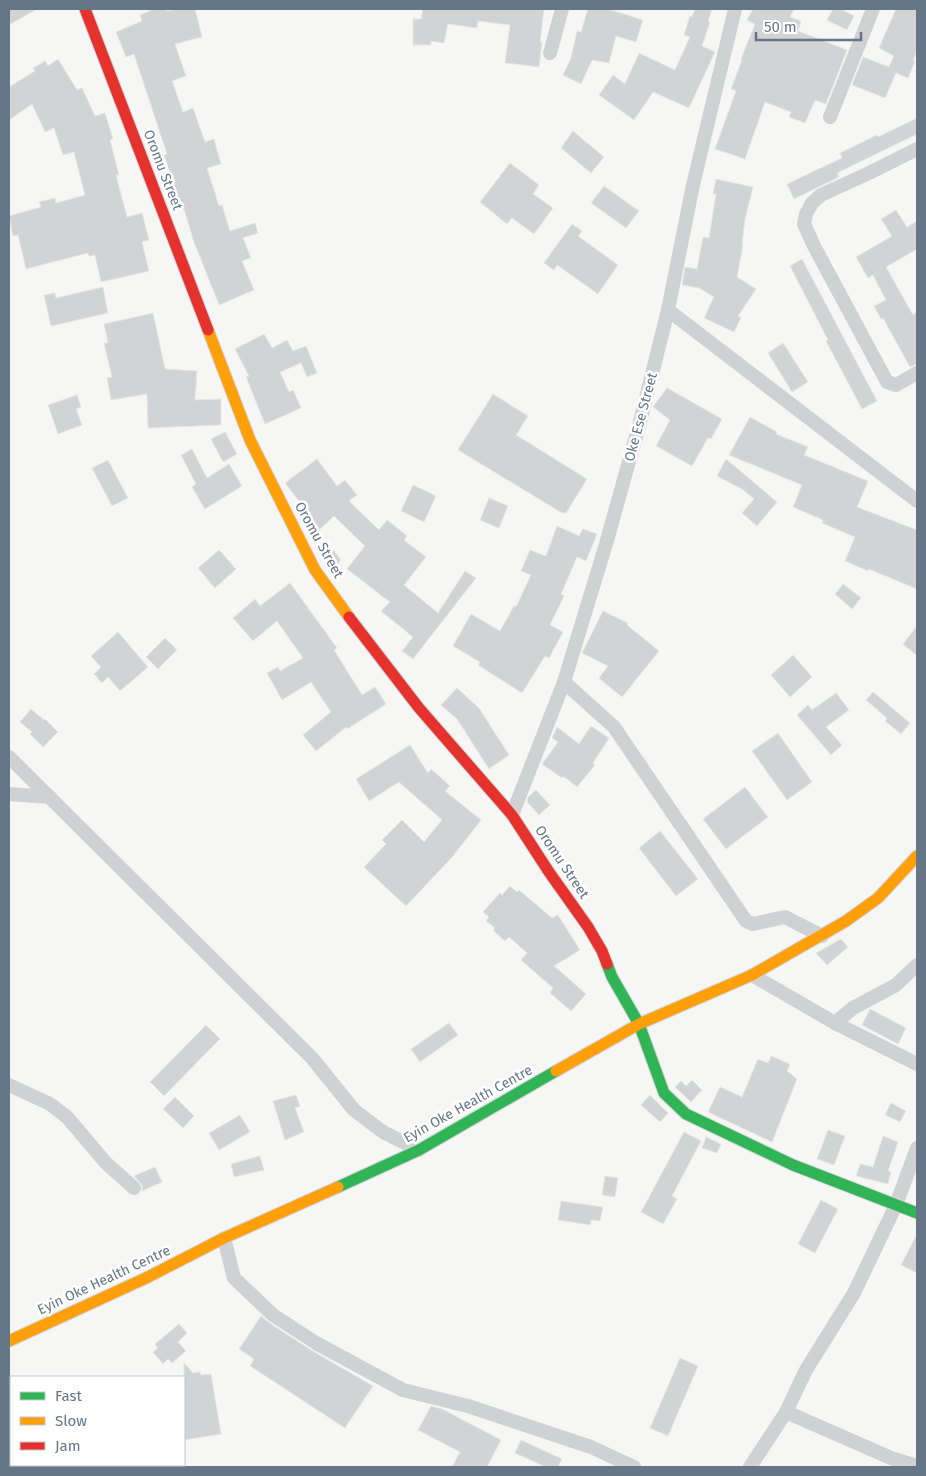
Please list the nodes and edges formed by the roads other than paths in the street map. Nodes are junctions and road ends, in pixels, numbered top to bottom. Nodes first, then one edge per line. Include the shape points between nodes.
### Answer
1 (85, 9) edge
2 (562, 9) edge
3 (735, 9) edge
4 (873, 9) edge
5 (550, 53) dead end
6 (830, 117) dead end
7 (917, 149) edge
8 (668, 310) junction
9 (917, 373) edge
10 (917, 501) edge
11 (564, 682) junction
12 (9, 757) edge
13 (9, 794) edge
14 (50, 797) junction
15 (512, 814) junction
16 (917, 856) edge
17 (822, 936) junction
18 (917, 965) edge
19 (752, 974) junction
20 (835, 1023) junction
21 (639, 1024) junction
22 (917, 1064) edge
23 (9, 1085) edge
24 (917, 1148) edge
25 (419, 1150) junction
26 (134, 1188) dead end
27 (896, 1205) junction
28 (917, 1213) edge
29 (224, 1238) junction
30 (9, 1341) edge
31 (786, 1412) junction
32 (917, 1466) edge
33 (634, 1467) edge
34 (750, 1467) edge

1 - 15 street, Oromu Street via 250,440 316,570 419,708
2 - 5 street
3 - 8 street, Oke Ese Street via 693,185
4 - 6 street
7 - 9 street via 821,196 812,203 804,224 886,382 896,385
8 - 10 street
8 - 11 street, Oke Ese Street via 606,544
11 - 15 street, Oke Ese Street
11 - 17 street via 614,727 746,921 753,924 785,917
12 - 14 street
13 - 14 street
14 - 25 street via 306,1051 354,1110 383,1132
15 - 21 street, Oromu Street via 588,927
16 - 17 street, Eyin Oke Health Centre via 878,898
17 - 19 street, Eyin Oke Health Centre
18 - 20 street via 896,985 852,1008
19 - 20 street
19 - 21 street, Eyin Oke Health Centre
20 - 22 street
21 - 25 street, Eyin Oke Health Centre
21 - 27 street, Oromu Street via 664,1093 686,1114 793,1165
23 - 26 street via 50,1104 67,1118 106,1163
24 - 27 street
25 - 29 street, Eyin Oke Health Centre
27 - 28 street, Oromu Street
27 - 31 street via 854,1292 806,1370
29 - 30 street, Eyin Oke Health Centre
29 - 33 street via 234,1278 273,1315 316,1343 403,1390 468,1406 591,1448
31 - 32 street via 891,1458
31 - 34 street

